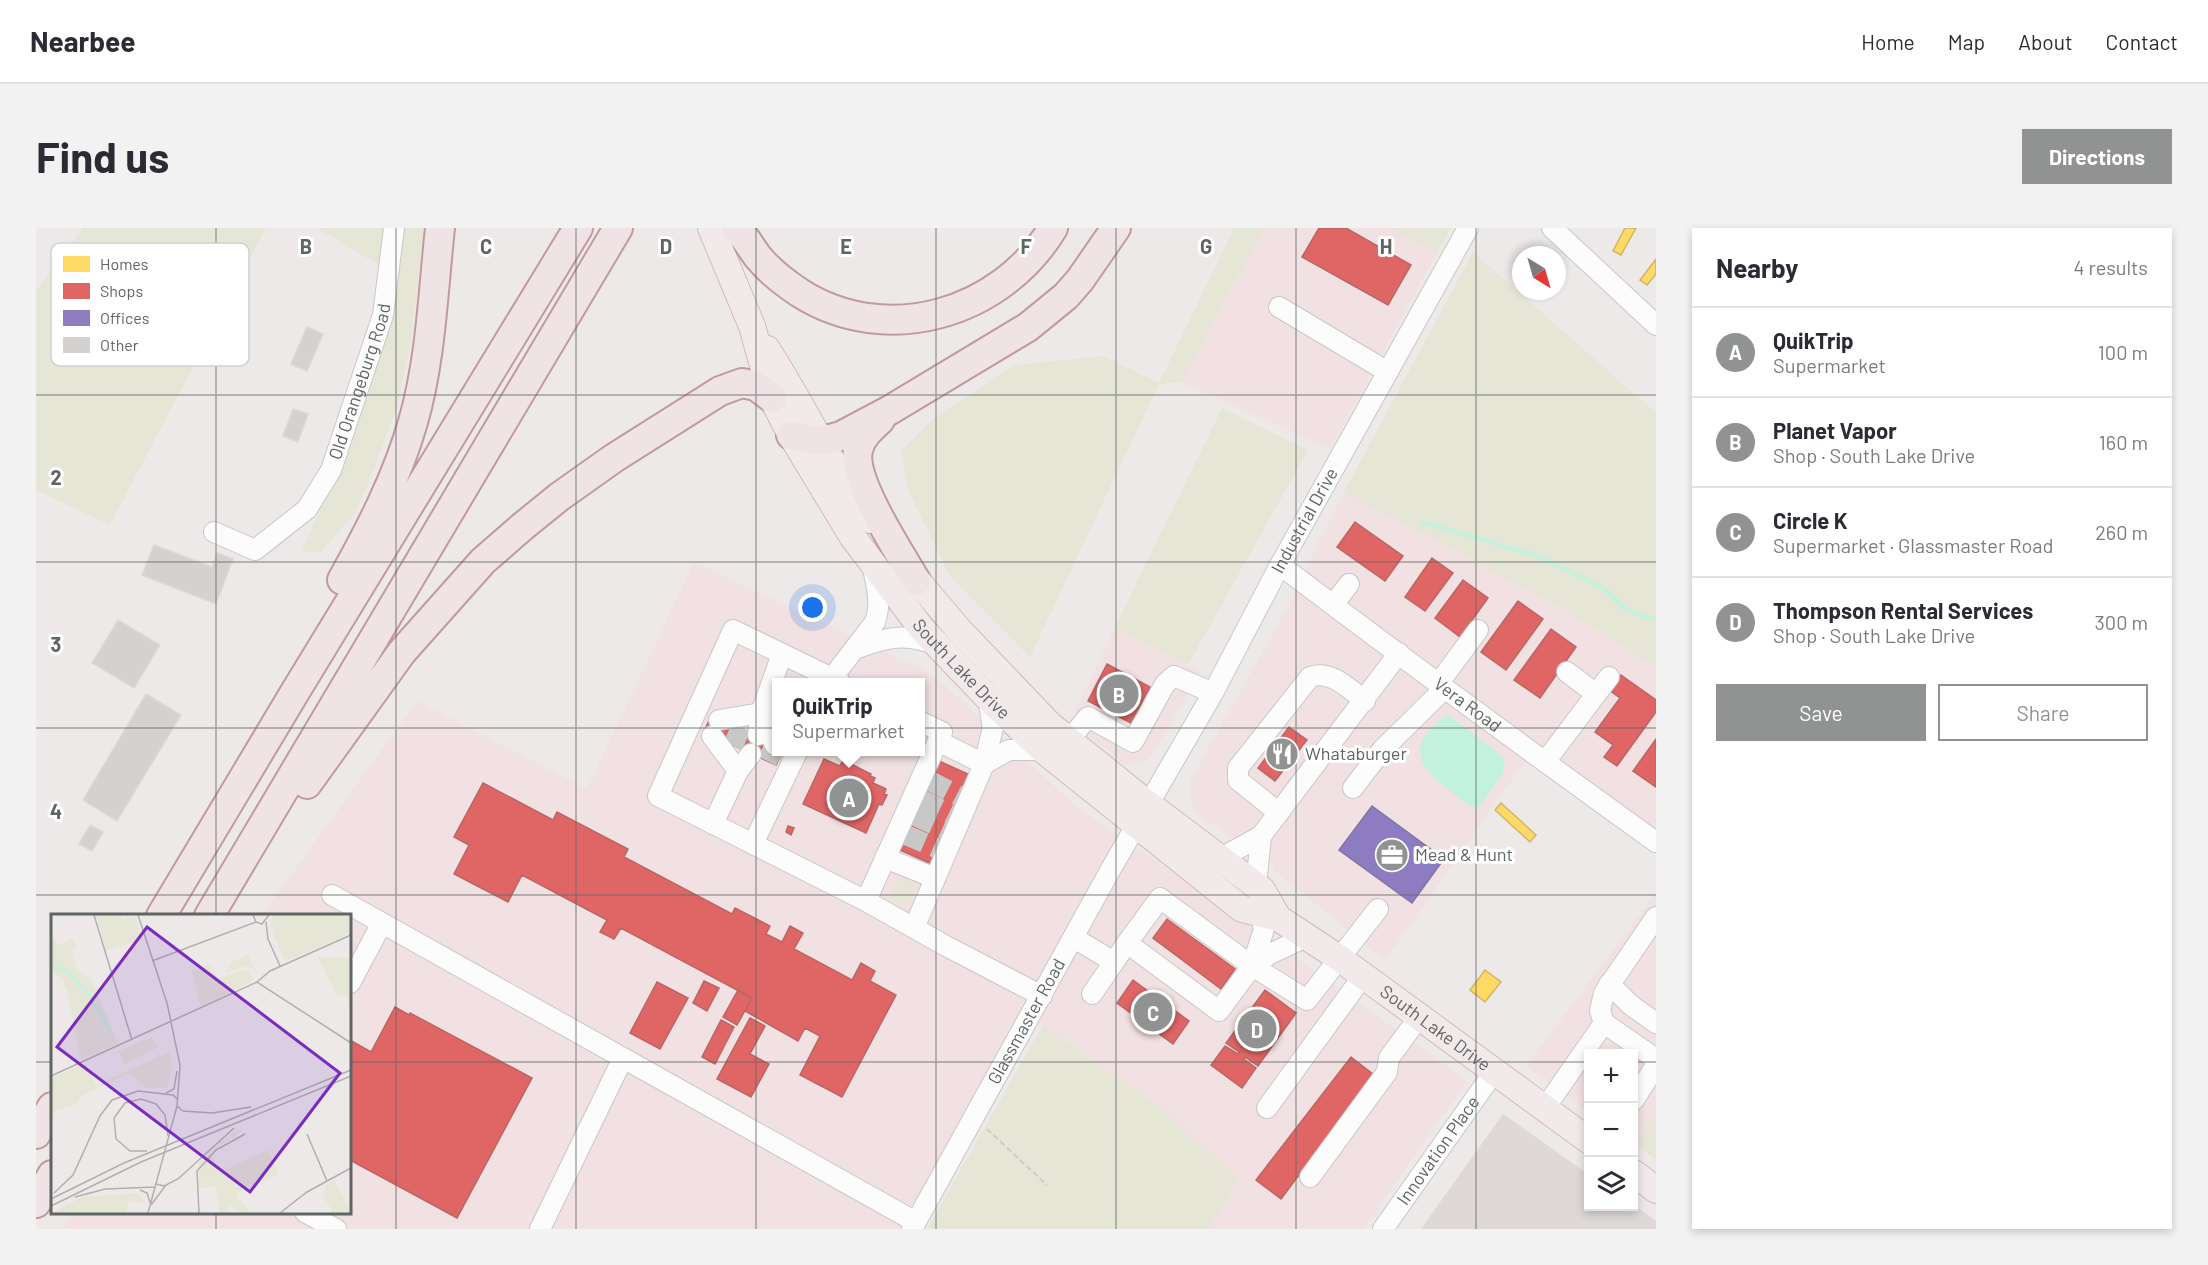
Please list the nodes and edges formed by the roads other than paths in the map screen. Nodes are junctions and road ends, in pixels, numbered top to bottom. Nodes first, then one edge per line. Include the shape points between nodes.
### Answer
1 (394, 228) edge
2 (440, 228) edge
3 (578, 228) edge
4 (618, 228) edge
5 (711, 228) edge
6 (736, 228) edge
7 (1053, 228) edge
8 (1116, 228) edge
9 (1468, 228) edge
10 (1552, 228) edge
11 (1279, 307) dead end
12 (1656, 325) edge
13 (752, 326) junction
14 (1388, 372) junction
15 (772, 398) junction
16 (890, 410) junction
17 (791, 435) junction
18 (820, 440) junction
19 (214, 532) dead end
20 (872, 563) junction
21 (1280, 565) junction
22 (916, 581) junction
23 (1349, 584) dead end
24 (1333, 606) junction
25 (1478, 630) dead end
26 (939, 646) junction
27 (855, 649) junction
28 (782, 654) junction
29 (1399, 654) junction
30 (1567, 672) dead end
31 (1609, 677) dead end
32 (773, 678) edge
33 (827, 678) edge
34 (835, 678) edge
35 (772, 682) edge
36 (1441, 687) junction
37 (1214, 693) junction
38 (1596, 693) junction
39 (988, 698) junction
40 (1365, 701) junction
41 (761, 713) junction
42 (925, 724) edge
43 (1069, 740) junction
44 (938, 741) junction
45 (733, 746) tunnel mouth
46 (1043, 750) junction
47 (795, 756) edge
48 (1545, 762) junction
49 (984, 764) junction
50 (738, 771) junction
51 (1353, 788) dead end
52 (1279, 813) junction
53 (1142, 814) junction
54 (713, 824) junction
55 (1653, 833) edge
56 (1262, 836) junction
57 (753, 844) junction
58 (885, 858) junction
59 (1221, 858) junction
60 (935, 878) junction
61 (1256, 886) junction
62 (332, 895) dead end
63 (866, 901) junction
64 (1378, 909) dead end
65 (161, 914) edge
66 (161, 914) edge
67 (210, 914) edge
68 (215, 914) edge
69 (1269, 916) junction
70 (1656, 917) edge
71 (382, 923) junction
72 (914, 928) junction
73 (1306, 937) junction
74 (1074, 938) junction
75 (1127, 943) junction
76 (1339, 958) junction
77 (1114, 962) junction
78 (1252, 966) junction
79 (1363, 976) junction
80 (351, 981) edge
81 (1609, 984) junction
82 (1092, 994) dead end
83 (1042, 996) junction
84 (1419, 1017) junction
85 (1604, 1023) junction
86 (1656, 1023) edge
87 (623, 1058) junction
88 (1656, 1059) edge
89 (1656, 1065) edge
90 (1494, 1072) junction
91 (1638, 1094) edge
92 (1267, 1108) dead end
93 (1545, 1108) junction
94 (51, 1109) edge
95 (36, 1134) edge
96 (1584, 1137) edge
97 (1638, 1176) edge
98 (51, 1177) edge
99 (1310, 1177) dead end
100 (1656, 1190) edge
101 (36, 1203) edge
102 (310, 1214) edge
103 (914, 1225) edge
104 (336, 1229) edge
105 (540, 1229) edge
106 (1383, 1229) edge

1 - 19 street, Old Orangeburg Road via 383,315 322,487 307,509 255,549
2 - 65 highway via 421,385 413,422 384,501
3 - 66 highway
4 - 67 highway
5 - 13 main road, South Lake Drive
6 - 7 highway via 768,269 802,294 848,312 892,319 930,316 978,299 1031,259
8 - 16 highway via 1080,280 1043,316
9 - 14 street, Industrial Drive
10 - 12 street
11 - 14 street
13 - 15 main road, South Lake Drive
13 - 18 main road, South Lake Drive
14 - 21 street, Industrial Drive
15 - 17 main road, South Lake Drive
15 - 68 highway via 742,383 720,390 559,497 483,561 387,671
16 - 18 highway via 841,436
16 - 22 highway via 861,439 856,458 874,507
17 - 18 highway
17 - 20 main road, South Lake Drive
18 - 22 main road, South Lake Drive via 868,516
20 - 26 main road, South Lake Drive
20 - 27 street via 878,614
21 - 24 street, Vera Road
21 - 37 street, Industrial Drive
22 - 43 main road, South Lake Drive via 1013,688
23 - 24 street
24 - 29 street, Vera Road
25 - 36 street
26 - 27 street via 898,637
26 - 39 main road, South Lake Drive
27 - 34 street
28 - 32 street
28 - 33 street
28 - 54 street via 733,630 658,796
29 - 36 street, Vera Road
29 - 40 street
30 - 38 street
31 - 38 street
35 - 41 street
36 - 48 street, Vera Road
36 - 51 street via 1382,750
37 - 43 street via 1174,676 1164,684 1133,742 1088,717
37 - 53 street, Industrial Drive
38 - 48 street
39 - 46 main road, South Lake Drive
39 - 49 street via 993,728
40 - 52 street
40 - 52 street via 1333,677 1310,677 1238,768 1238,780
41 - 50 street via 758,745
41 - 50 street via 716,728
42 - 44 street via 942,732
43 - 53 main road, South Lake Drive
44 - 49 street
44 - 58 street via 902,833
45 - 50 street
46 - 49 street via 1010,750
46 - 53 main road, South Lake Drive via 1105,801
47 - 57 street
48 - 55 street, Vera Road
49 - 60 street via 958,816
50 - 54 street
52 - 56 street
53 - 59 main road, South Lake Drive
53 - 69 main road, South Lake Drive via 1242,909
53 - 74 street, Glassmaster Road
54 - 57 street
56 - 59 street
56 - 61 street
57 - 63 street
58 - 60 street
58 - 63 street
59 - 61 main road, South Lake Drive
60 - 72 street
61 - 69 main road, South Lake Drive via 1262,890
62 - 71 street
63 - 72 street
64 - 76 street
69 - 73 main road, South Lake Drive
69 - 78 street
70 - 81 street
71 - 80 street
71 - 87 street
72 - 83 street
73 - 76 main road, South Lake Drive
73 - 78 street
74 - 77 street
74 - 83 street, Glassmaster Road
75 - 77 street
75 - 78 street via 1219,1011
75 - 78 street via 1160,898
76 - 78 street via 1307,1000
76 - 79 main road, South Lake Drive
77 - 82 street
79 - 84 main road, South Lake Drive
79 - 92 street
81 - 85 street via 1600,1005
81 - 86 street
83 - 103 street, Glassmaster Road
84 - 90 main road, South Lake Drive
84 - 99 street via 1389,1058 1387,1072
85 - 88 street
85 - 93 street
87 - 103 street
87 - 105 street
89 - 91 street
90 - 93 main road, South Lake Drive
90 - 106 street, Innovation Place
93 - 96 main road, South Lake Drive
94 - 95 highway
97 - 100 main road
98 - 101 highway
102 - 104 street

